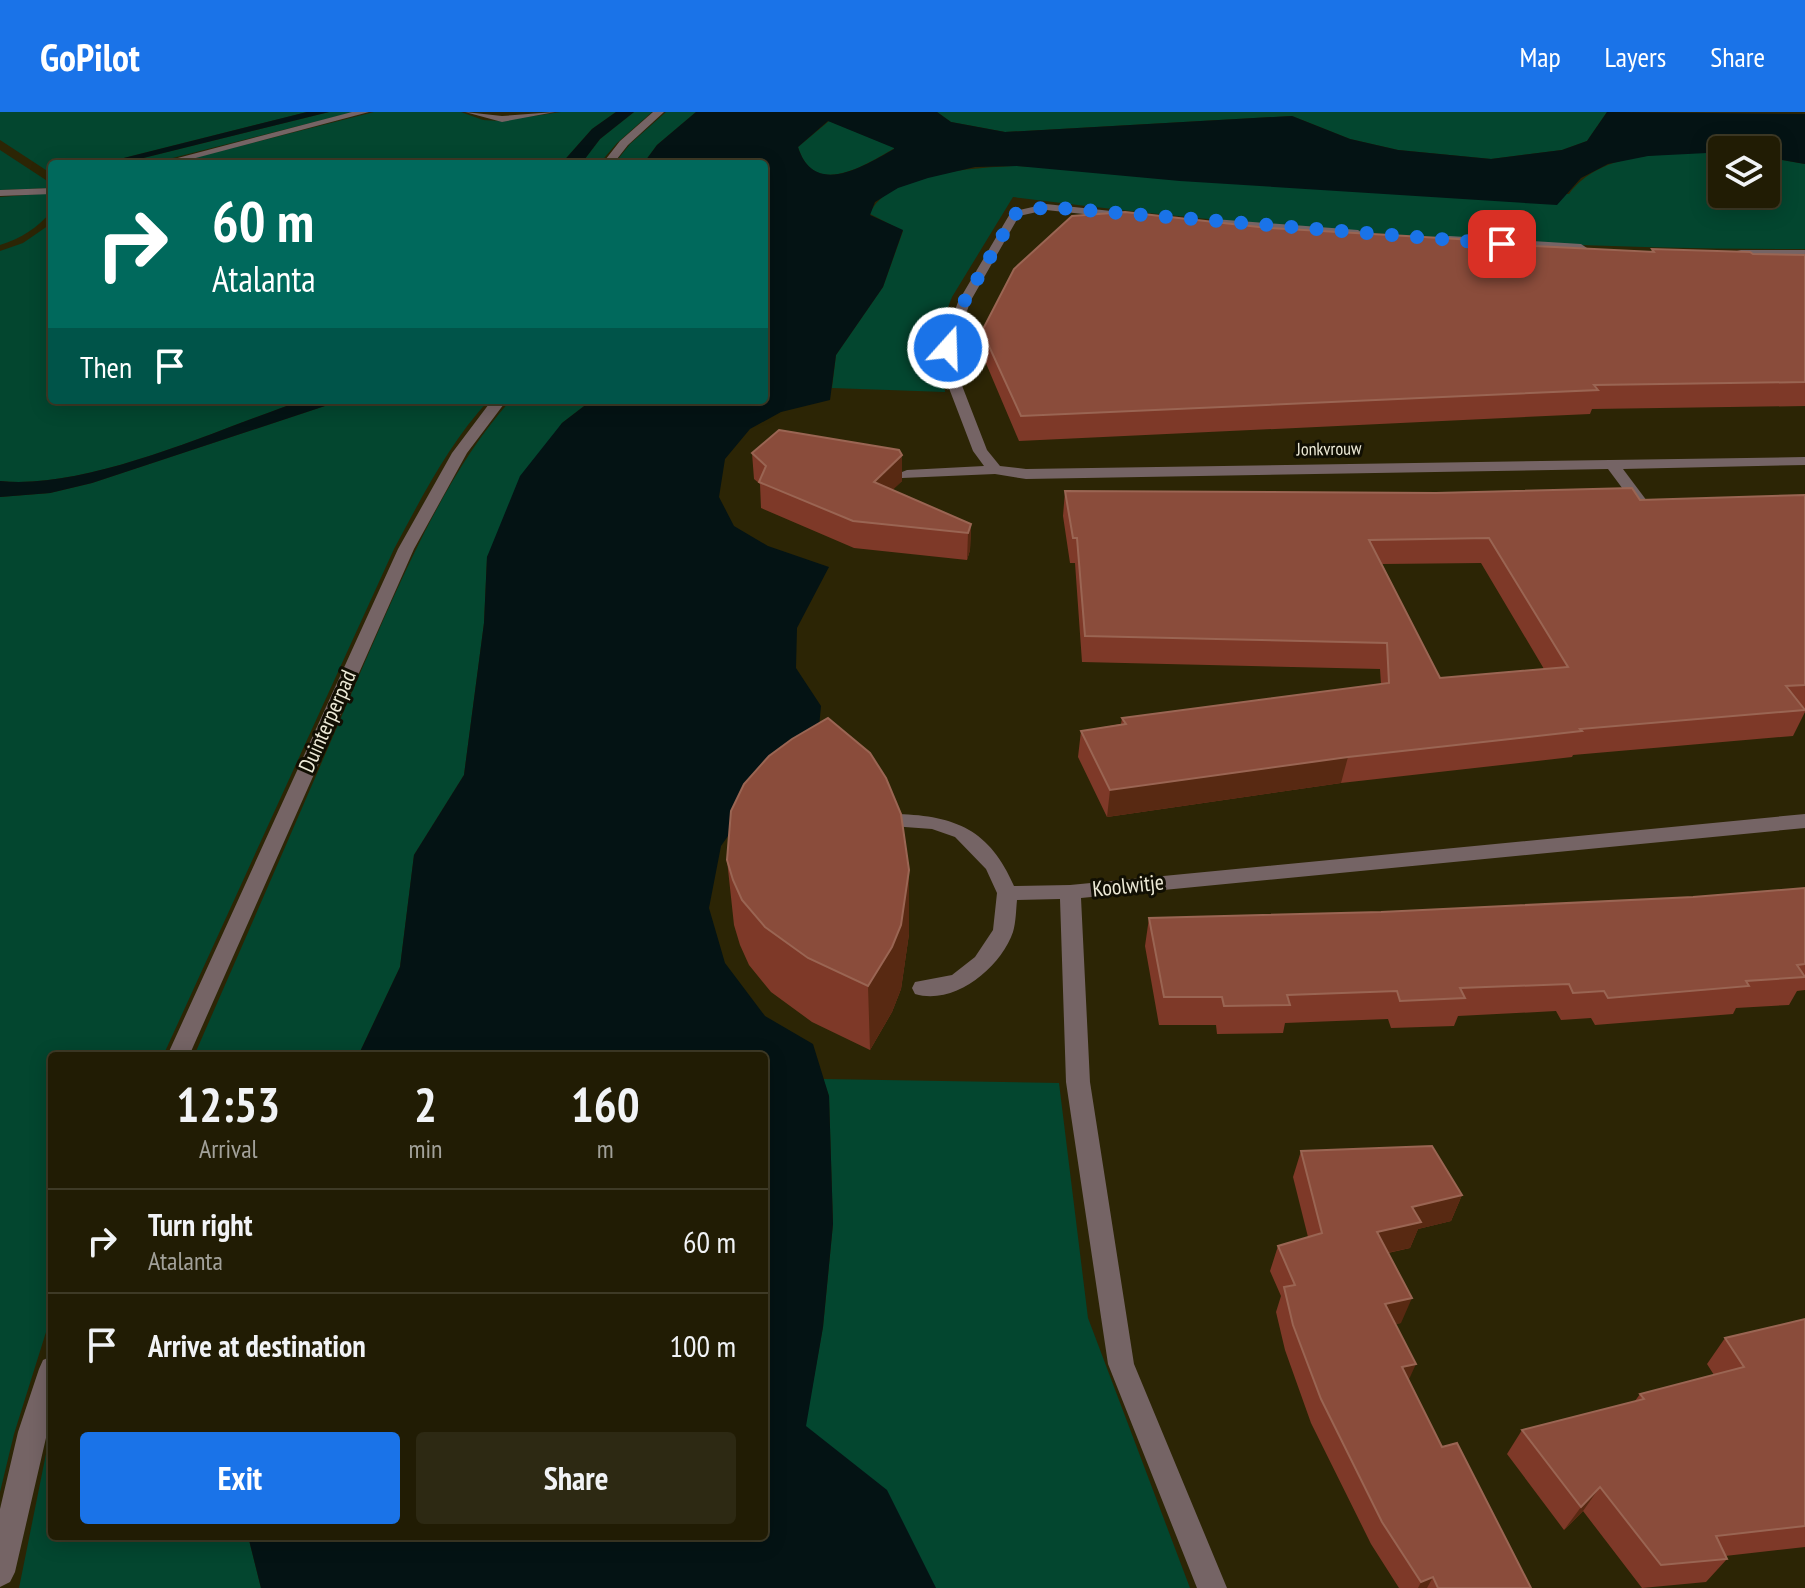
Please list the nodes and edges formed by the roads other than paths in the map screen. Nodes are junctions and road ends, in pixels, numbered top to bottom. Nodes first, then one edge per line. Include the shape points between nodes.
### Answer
1 (364, 112) edge
2 (470, 112) edge
3 (550, 112) edge
4 (659, 112) edge
5 (176, 160) edge
6 (610, 160) edge
7 (48, 191) edge
8 (0, 193) edge
9 (1141, 217) edge
10 (1205, 222) edge
11 (1364, 234) edge
12 (1428, 239) edge
13 (1599, 249) edge
14 (1724, 254) edge
15 (1805, 254) edge
16 (496, 404) edge
17 (1805, 461) edge
18 (1612, 464) junction
19 (995, 470) junction
20 (907, 475) dead end
21 (1651, 517) edge
22 (898, 821) edge
23 (1805, 821) edge
24 (1070, 892) junction
25 (1007, 893) junction
26 (923, 988) dead end
27 (180, 1052) edge
28 (48, 1382) edge
29 (0, 1572) edge
30 (1212, 1588) edge

1 - 5 street
2 - 3 street via 502,119
4 - 6 street
7 - 8 street
9 - 19 street via 1046,207 1015,214 964,302 948,348 954,383 980,451
10 - 11 street
12 - 13 street
14 - 15 street
16 - 27 street, Duinterperpad via 444,475 406,549
17 - 18 street, Jonkvrouw
18 - 19 street, Jonkvrouw via 1026,474
18 - 21 street
19 - 20 street, Jonkvrouw
22 - 25 street via 933,822 962,832 995,865
23 - 24 street, Koolwitje
24 - 25 street
24 - 30 street, Koolwitje via 1078,1082 1121,1364
25 - 26 street via 1003,931 983,963 958,982
28 - 29 street

